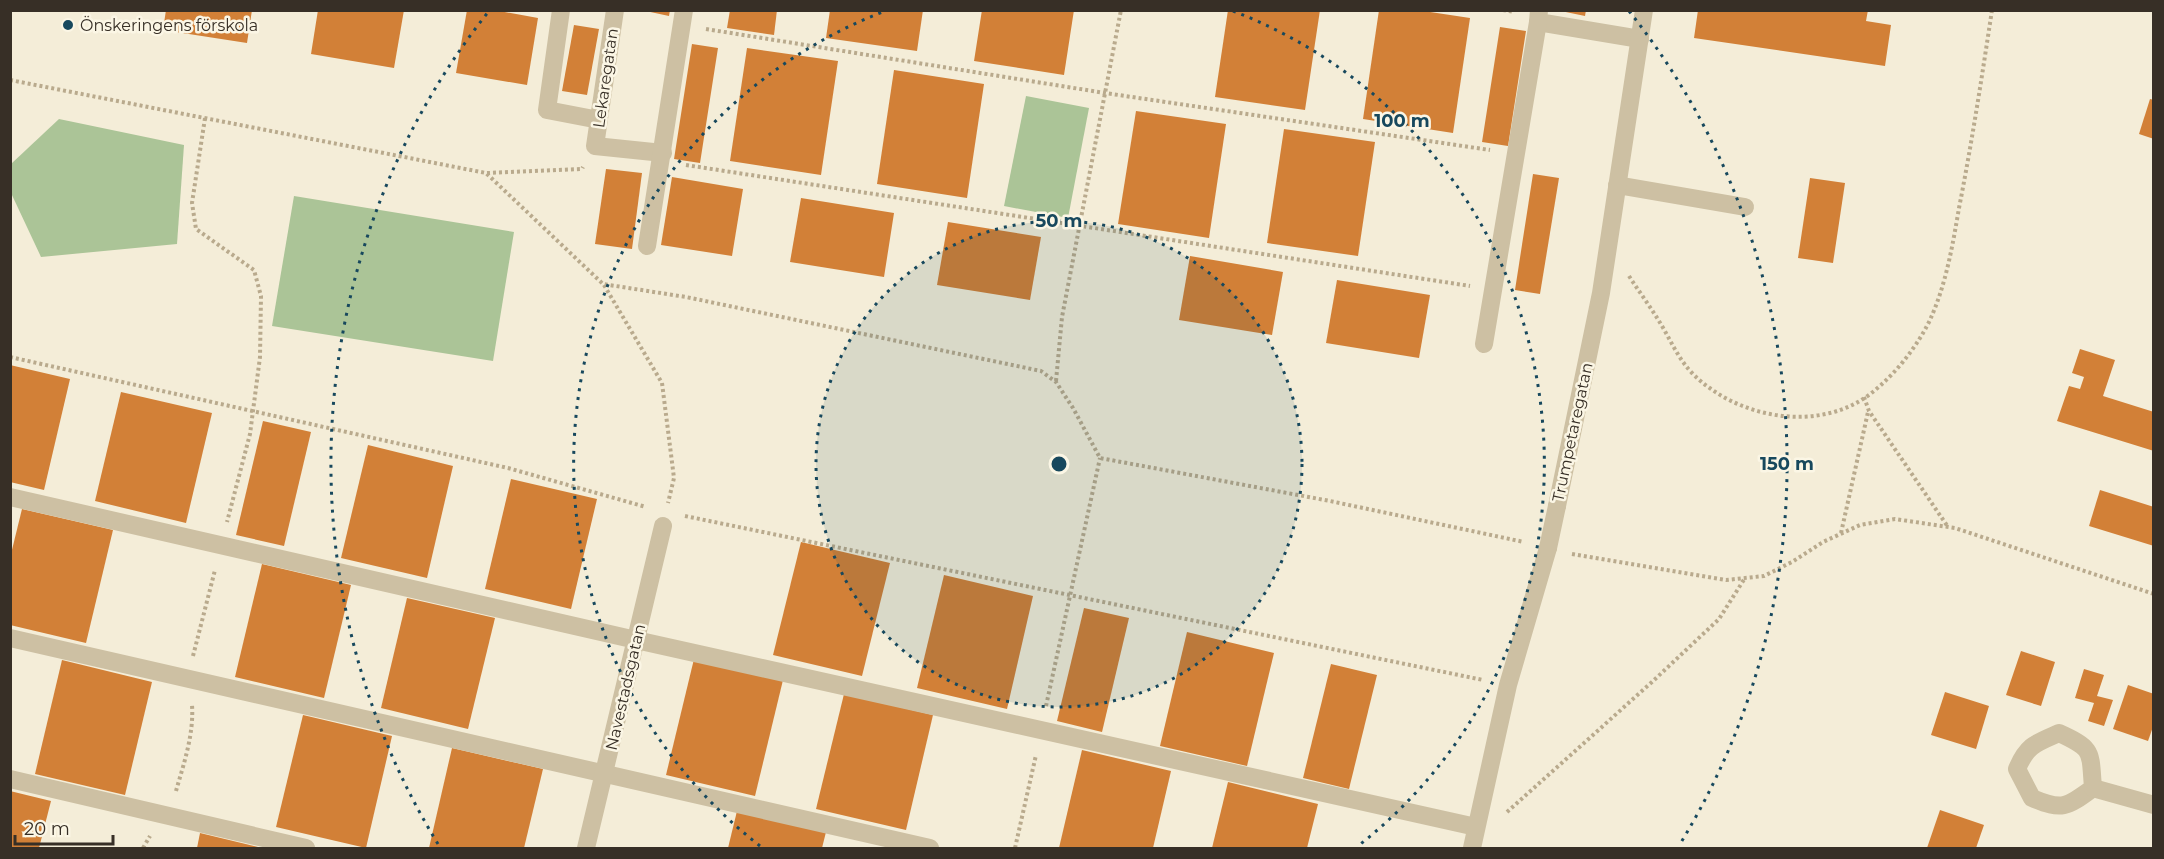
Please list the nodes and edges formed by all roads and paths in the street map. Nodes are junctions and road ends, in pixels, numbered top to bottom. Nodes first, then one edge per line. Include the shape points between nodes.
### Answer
1 (561, 10) edge
2 (615, 10) edge
3 (1121, 10) edge
4 (1644, 10) edge
5 (1992, 10) edge
6 (1538, 16) edge
7 (683, 18) edge
8 (1640, 39) junction
9 (10, 80) edge
10 (1105, 93) junction
11 (205, 118) junction
12 (599, 120) junction
13 (595, 146) junction
14 (1515, 154) junction
15 (662, 157) junction
16 (486, 173) junction
17 (1617, 186) junction
18 (1745, 207) dead end
19 (1078, 227) junction
20 (647, 246) dead end
21 (1605, 267) junction
22 (603, 285) junction
23 (1492, 290) junction
24 (1484, 344) dead end
25 (10, 357) edge
26 (1056, 382) junction
27 (1864, 397) junction
28 (252, 411) junction
29 (1869, 411) junction
30 (1100, 458) junction
31 (10, 497) edge
32 (665, 519) junction
33 (1948, 527) junction
34 (1841, 534) junction
35 (221, 545) junction
36 (1547, 548) junction
37 (1745, 578) junction
38 (2154, 594) edge
39 (1070, 595) junction
40 (10, 638) edge
41 (636, 640) junction
42 (190, 679) junction
43 (1508, 685) junction
44 (1041, 730) junction
45 (604, 774) junction
46 (10, 779) edge
47 (2093, 788) junction
48 (2154, 805) edge
49 (1507, 813) dead end
50 (164, 815) junction
51 (1476, 827) junction
52 (143, 849) edge
53 (306, 849) edge
54 (586, 849) edge
55 (930, 849) edge
56 (1015, 849) edge
57 (1472, 849) edge

1 - 12 street via 547,111
2 - 12 street, Lekaregatan
3 - 10 path
4 - 8 street, Trumpetaregatan
5 - 27 path via 1946,275 1933,315 1892,375
6 - 8 street
6 - 14 street
7 - 10 path
7 - 15 street
8 - 17 street, Trumpetaregatan
9 - 11 path
10 - 14 path
10 - 19 path
11 - 16 path
11 - 28 path via 192,202 196,229 254,270 261,296
12 - 13 street, Lekaregatan
13 - 15 street
13 - 16 path via 582,169
14 - 23 street
15 - 19 path
15 - 20 street
16 - 22 path
17 - 18 street
17 - 21 street, Trumpetaregatan
19 - 23 path
19 - 26 path via 1062,317
21 - 27 path via 1626,271 1678,356 1714,392 1773,415 1803,417 1827,414
21 - 36 street, Trumpetaregatan, bridge
22 - 26 path via 686,297 1041,371
22 - 32 path via 662,383 674,478
23 - 24 street
25 - 28 path
26 - 30 path
27 - 29 path
28 - 32 path via 508,468
28 - 35 path via 250,434
29 - 33 path
29 - 34 path
30 - 36 path via 1330,501
30 - 39 path
31 - 35 street
32 - 39 path
32 - 41 street, Navestadsgatan
33 - 34 path via 1895,519 1860,525
33 - 38 path
34 - 37 path via 1764,576
35 - 41 street
35 - 42 path
36 - 37 path via 1726,580
36 - 43 street, Trumpetaregatan
37 - 49 path via 1719,619
39 - 43 path
39 - 44 path
40 - 42 street
41 - 44 street
41 - 45 street, Navestadsgatan
42 - 45 street
42 - 50 path via 193,719 186,759 172,805
43 - 51 street, Trumpetaregatan
44 - 51 street
44 - 56 path
45 - 54 street, Navestadsgatan
45 - 55 street
46 - 50 street
47 - 47 street via 2091,756 2083,744 2059,733 2024,752 2017,768 2032,798 2053,807 2073,802
47 - 48 street
50 - 52 path
50 - 53 street
51 - 57 street, Trumpetaregatan

